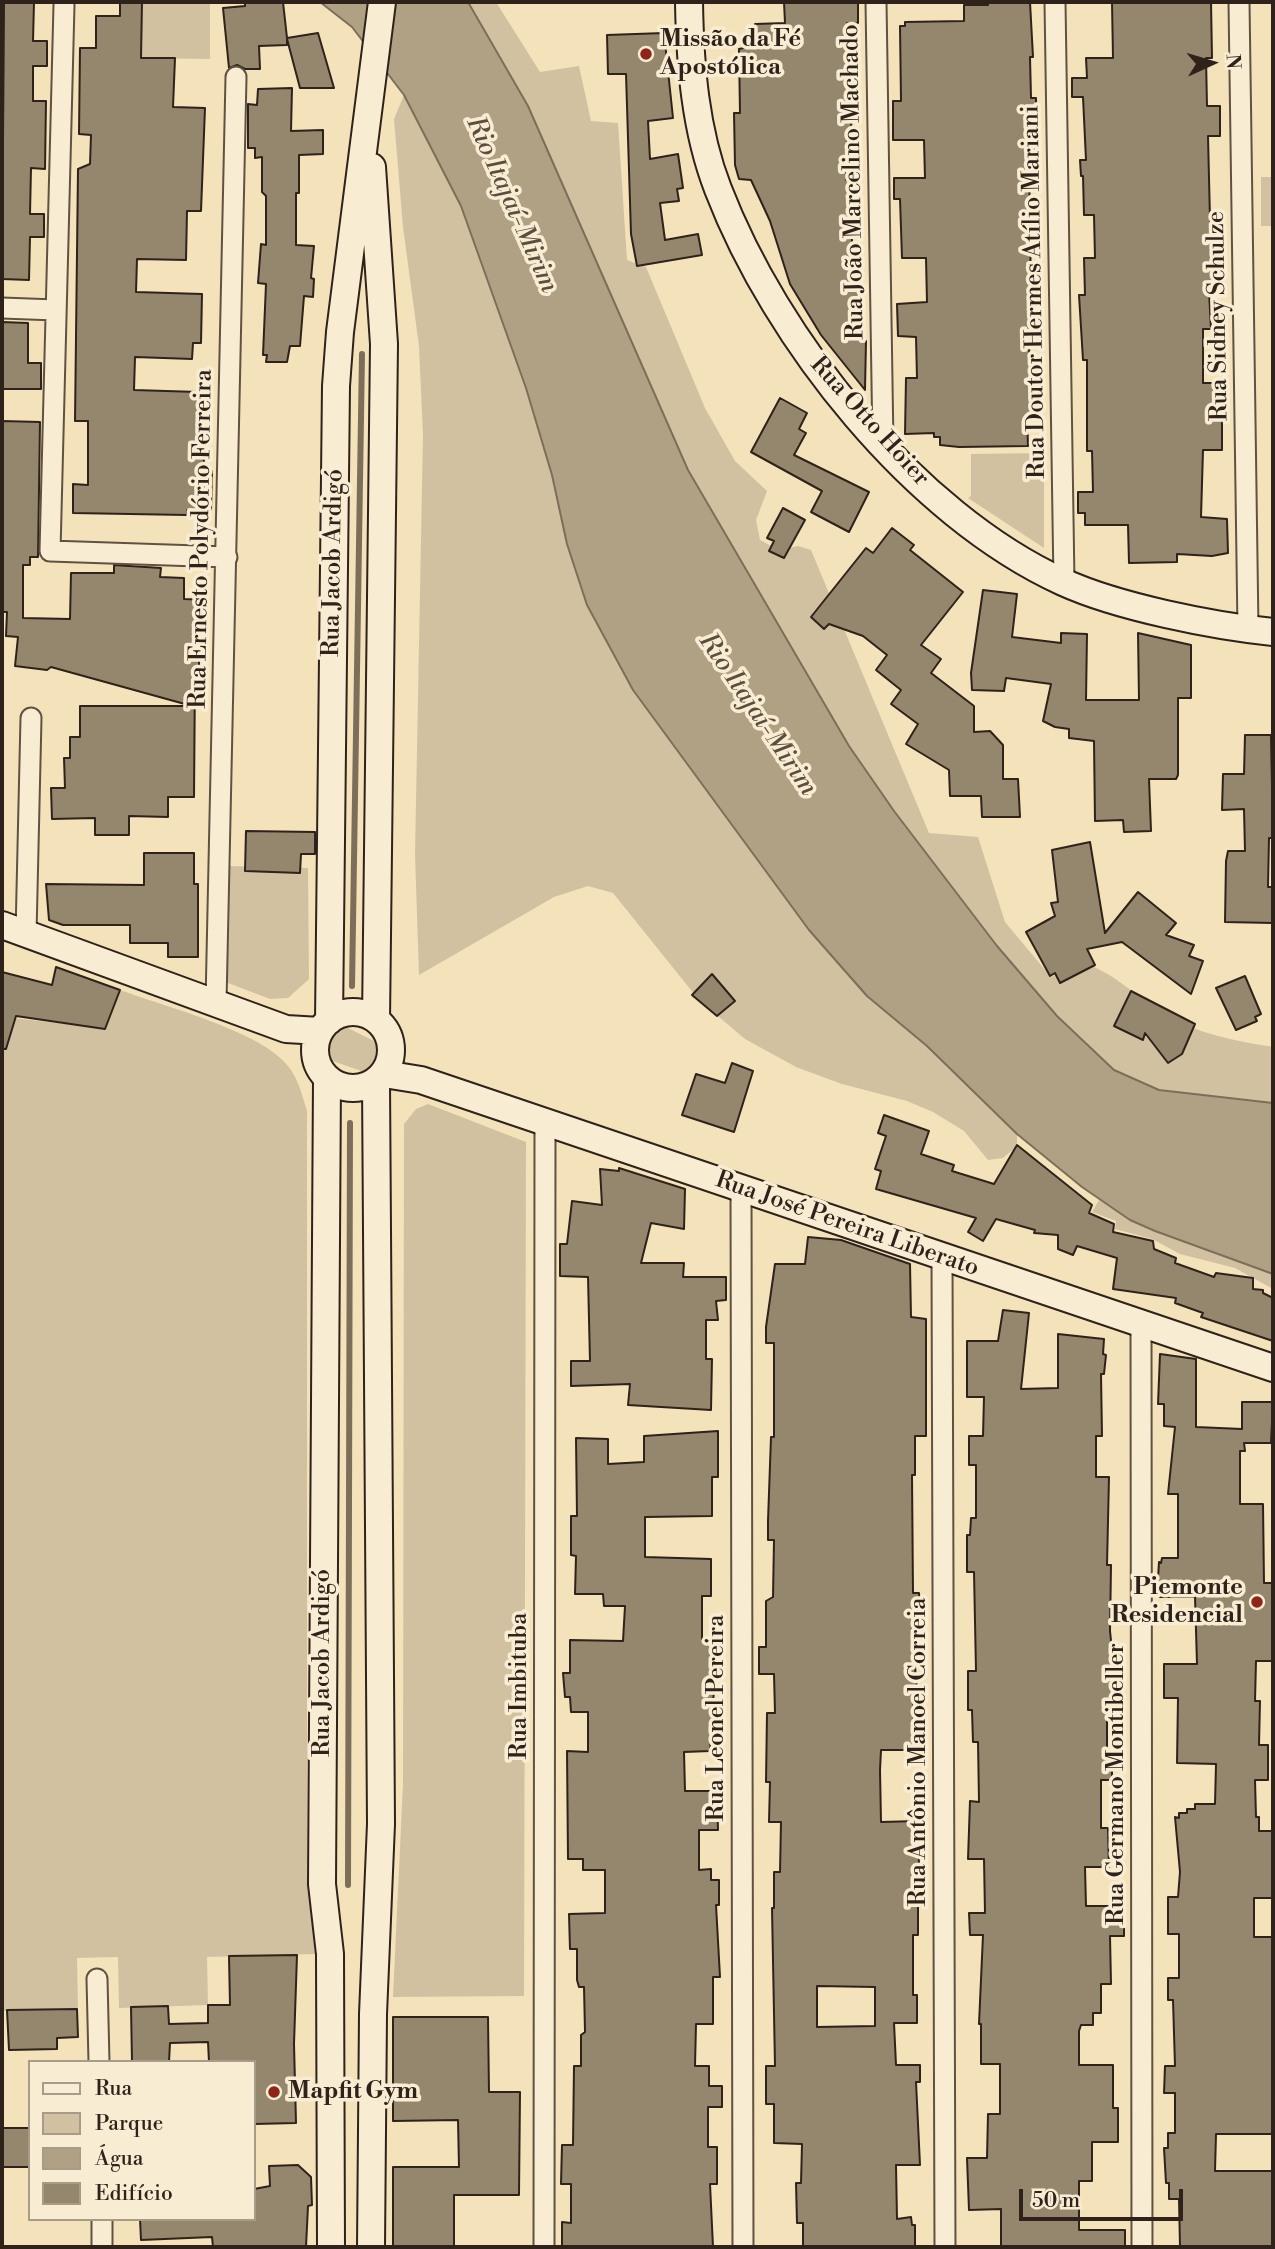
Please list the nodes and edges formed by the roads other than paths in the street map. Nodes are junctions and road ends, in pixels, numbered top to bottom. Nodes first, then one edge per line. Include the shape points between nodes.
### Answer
1 (382, 2) edge
2 (689, 2) edge
3 (876, 2) edge
4 (1055, 2) edge
5 (1239, 2) edge
6 (64, 5) dead end
7 (236, 77) dead end
8 (370, 94) junction
9 (2, 308) edge
10 (56, 310) junction
11 (883, 444) junction
12 (226, 556) junction
13 (1064, 582) junction
14 (1261, 631) edge
15 (31, 718) dead end
16 (14, 929) edge
17 (216, 1002) junction
18 (376, 1019) junction
19 (324, 1026) junction
20 (286, 1029) junction
21 (321, 1068) junction
22 (384, 1068) junction
23 (545, 1124) junction
24 (741, 1188) junction
25 (942, 1257) junction
26 (1141, 1321) junction
27 (1273, 1368) edge
28 (97, 1979) dead end
29 (99, 2060) edge
30 (102, 2221) edge
31 (102, 2247) edge
32 (331, 2247) edge
33 (371, 2247) edge
34 (544, 2247) edge
35 (743, 2247) edge
36 (946, 2247) edge
37 (1142, 2247) edge

1 - 8 main road, Rua Jacob Ardigó
2 - 11 main road, Rua Otto Hoier via 694,83 718,188 750,257 800,343
3 - 11 street, Rua João Marcelino Machado
4 - 13 street, Rua Doutor Hermes Atílio Mariani
5 - 14 street, Rua Sidney Schulze
6 - 10 street
7 - 12 street, Rua Ernesto Polydório Ferreira
8 - 18 main road, Rua Jacob Ardigó via 384,344
8 - 19 main road, Rua Jacob Ardigó via 336,386
9 - 10 street
10 - 12 street via 50,551
11 - 13 main road, Rua Otto Hoier via 977,530
12 - 17 street, Rua Ernesto Polydório Ferreira
13 - 14 main road, Rua Otto Hoier via 1142,606
15 - 16 street
16 - 17 main road
17 - 20 main road
18 - 19 main road via 347,1012
18 - 22 main road via 390,1037
19 - 20 main road
19 - 21 main road
20 - 21 main road
21 - 22 main road via 335,1085 356,1089
21 - 32 main road, Rua Jacob Ardigó via 322,1884 330,1966
22 - 23 main road, Rua José Pereira Liberato
22 - 33 main road via 381,1824 373,2014
23 - 24 main road, Rua José Pereira Liberato
23 - 34 street, Rua Imbituba
24 - 25 main road, Rua José Pereira Liberato
24 - 35 street, Rua Leonel Pereira
25 - 26 main road, Rua José Pereira Liberato
25 - 36 street, Rua Antônio Manoel Correia
26 - 27 main road, Rua José Pereira Liberato
26 - 37 street, Rua Germano Montibeller
28 - 29 street
30 - 31 street

